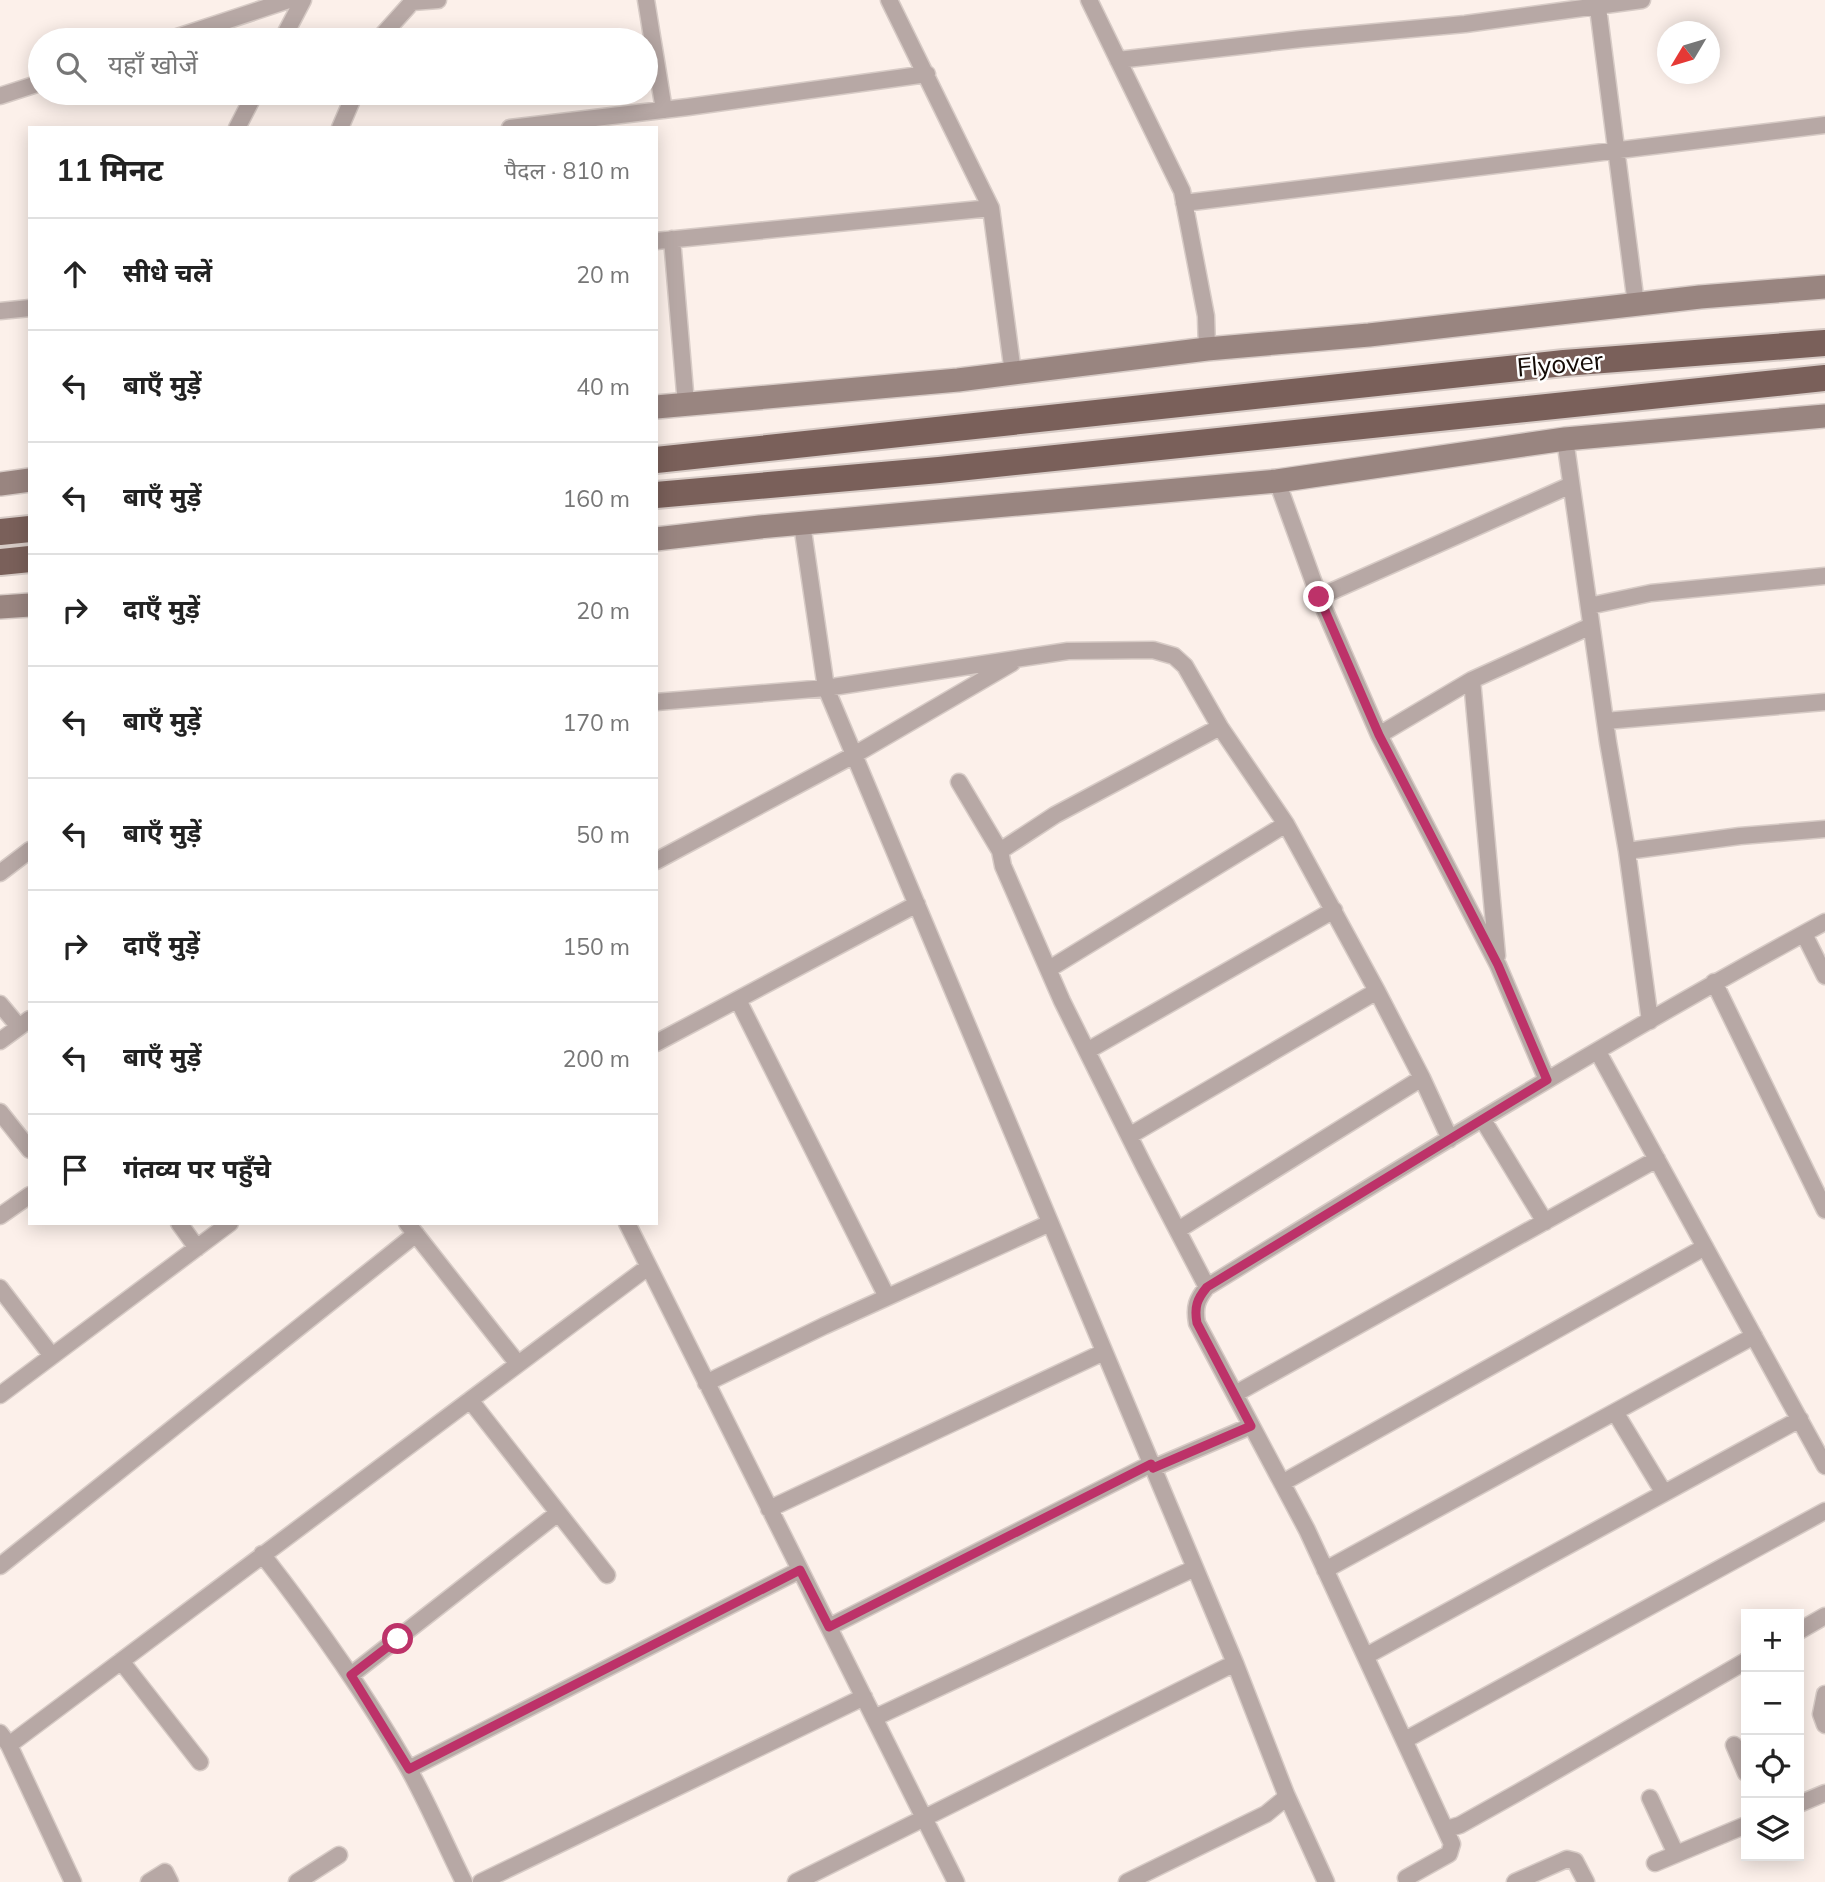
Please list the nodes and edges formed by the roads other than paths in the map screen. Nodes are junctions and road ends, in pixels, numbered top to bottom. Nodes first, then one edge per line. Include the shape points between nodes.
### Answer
1 (289, 0) edge
2 (303, 0) edge
3 (438, 0) edge
4 (646, 0) edge
5 (889, 0) edge
6 (1089, 0) edge
7 (1642, 0) edge
8 (413, 1) edge
9 (1597, 2) edge
10 (204, 28) edge
11 (288, 28) edge
12 (389, 28) edge
13 (651, 28) edge
14 (1118, 60) junction
15 (658, 73) edge
16 (927, 74) junction
17 (28, 87) edge
18 (0, 96) edge
19 (249, 105) edge
20 (350, 105) edge
21 (664, 110) junction
22 (1825, 125) edge
23 (238, 126) edge
24 (341, 126) edge
25 (527, 126) edge
26 (1616, 149) junction
27 (1184, 203) junction
28 (991, 208) junction
29 (664, 240) edge
30 (1825, 287) edge
31 (1636, 304) junction
32 (28, 308) edge
33 (0, 312) edge
34 (1825, 343) edge
35 (1207, 349) junction
36 (1013, 373) junction
37 (1825, 378) edge
38 (685, 404) junction
39 (658, 407) edge
40 (1825, 416) edge
41 (1565, 439) junction
42 (658, 460) edge
43 (28, 480) edge
44 (1277, 481) junction
45 (0, 484) edge
46 (1572, 485) junction
47 (658, 495) edge
48 (802, 524) junction
49 (28, 529) edge
50 (0, 532) edge
51 (658, 539) edge
52 (28, 559) edge
53 (0, 562) edge
54 (1825, 576) edge
55 (1319, 597) junction
56 (28, 605) edge
57 (1589, 606) junction
58 (0, 607) edge
59 (1591, 626) junction
60 (1020, 659) junction
61 (1472, 680) junction
62 (826, 688) junction
63 (658, 702) edge
64 (1825, 702) edge
65 (1605, 721) junction
66 (1220, 727) junction
67 (1379, 735) junction
68 (854, 755) junction
69 (959, 782) dead end
70 (1286, 824) junction
71 (1825, 830) edge
72 (1000, 850) junction
73 (1627, 850) junction
74 (28, 852) edge
75 (658, 860) edge
76 (0, 873) edge
77 (917, 905) junction
78 (1334, 910) junction
79 (1825, 922) edge
80 (1804, 934) junction
81 (1498, 965) junction
82 (1049, 970) junction
83 (1825, 976) edge
84 (1714, 982) junction
85 (1377, 991) junction
86 (738, 1000) junction
87 (0, 1004) edge
88 (1650, 1020) junction
89 (24, 1023) edge
90 (0, 1041) edge
91 (658, 1042) edge
92 (1087, 1051) junction
93 (1598, 1052) junction
94 (1422, 1079) junction
95 (1547, 1080) junction
96 (0, 1112) edge
97 (1483, 1120) junction
98 (1129, 1136) junction
99 (1450, 1139) junction
100 (28, 1147) edge
101 (1657, 1159) junction
102 (28, 1196) edge
103 (1825, 1210) edge
104 (0, 1216) edge
105 (1545, 1222) junction
106 (1050, 1223) junction
107 (180, 1225) edge
108 (227, 1225) edge
109 (628, 1225) edge
110 (411, 1228) edge
111 (1178, 1230) junction
112 (1705, 1247) junction
113 (197, 1248) junction
114 (648, 1267) junction
115 (1207, 1287) junction
116 (0, 1288) edge
117 (887, 1297) junction
118 (1754, 1336) junction
119 (1104, 1352) junction
120 (52, 1356) junction
121 (518, 1364) junction
122 (706, 1383) junction
123 (1234, 1394) junction
124 (0, 1395) edge
125 (470, 1400) junction
126 (1615, 1412) junction
127 (1800, 1419) junction
128 (1251, 1426) junction
129 (1152, 1466) junction
130 (1825, 1466) edge
131 (1282, 1483) junction
132 (1664, 1493) junction
133 (769, 1509) junction
134 (1825, 1511) edge
135 (558, 1513) junction
136 (262, 1554) junction
137 (0, 1566) edge
138 (1195, 1569) junction
139 (800, 1570) junction
140 (1325, 1570) junction
141 (607, 1575) dead end
142 (1825, 1616) edge
143 (829, 1627) junction
144 (1804, 1628) edge
145 (1366, 1656) junction
146 (121, 1661) junction
147 (1234, 1663) junction
148 (1741, 1664) edge
149 (351, 1675) junction
150 (1825, 1694) edge
151 (864, 1697) junction
152 (874, 1718) junction
153 (1825, 1725) edge
154 (5, 1739) edge
155 (1405, 1740) junction
156 (1734, 1745) dead end
157 (1741, 1761) edge
158 (200, 1762) dead end
159 (409, 1769) junction
160 (1825, 1793) edge
161 (1286, 1794) junction
162 (1650, 1798) dead end
163 (1804, 1802) edge
164 (925, 1818) junction
165 (1741, 1827) edge
166 (1447, 1829) junction
167 (1676, 1854) junction
168 (340, 1855) dead end
169 (1655, 1863) dead end
170 (1406, 1878) dead end
171 (74, 1882) edge
172 (149, 1882) edge
173 (170, 1882) edge
174 (297, 1882) edge
175 (464, 1882) edge
176 (481, 1882) edge
177 (796, 1882) edge
178 (956, 1882) edge
179 (1127, 1882) edge
180 (1326, 1882) edge
181 (1515, 1882) edge
182 (1586, 1882) edge

1 - 10 street
2 - 11 street
3 - 8 street
4 - 13 street
5 - 16 street
6 - 14 street
7 - 9 street
8 - 12 street
9 - 14 street via 1465,24
9 - 26 street
14 - 27 street
15 - 21 street
16 - 21 street
16 - 28 street
17 - 18 street
19 - 23 street
20 - 24 street
21 - 25 street
22 - 26 street
26 - 27 street
26 - 31 street
27 - 35 street via 1206,316
28 - 29 street
28 - 36 street
29 - 38 street
30 - 31 main road
31 - 35 main road
32 - 33 street
34 - 42 highway, Flyover via 1563,363
35 - 36 main road
36 - 38 main road
37 - 47 highway, Flyover
38 - 39 main road
40 - 41 main road
41 - 44 main road
41 - 46 street
43 - 45 main road
44 - 48 main road
44 - 55 street
46 - 55 street
46 - 57 street
48 - 51 main road
48 - 62 street
49 - 50 highway
52 - 53 highway
54 - 57 street via 1651,593
55 - 67 street
56 - 58 main road
57 - 59 street
59 - 61 street
59 - 65 street
60 - 62 street
60 - 66 street via 1068,651 1153,650 1174,656 1185,666
60 - 68 street
61 - 67 street
61 - 81 street
62 - 63 street
62 - 68 street
64 - 65 street
65 - 73 street
66 - 70 street
66 - 72 street via 1055,815
67 - 81 street
68 - 75 street
68 - 77 street
69 - 72 street
70 - 78 street
70 - 82 street
71 - 73 street
72 - 82 street
73 - 88 street
74 - 76 street
77 - 86 street
77 - 106 street
78 - 85 street
78 - 92 street
79 - 80 street
80 - 83 street
80 - 84 street
81 - 95 street
82 - 92 street
84 - 88 street
84 - 103 street
85 - 94 street
85 - 98 street
86 - 91 street
86 - 117 street
87 - 89 street
88 - 93 street
89 - 90 street
92 - 98 street
93 - 95 street
93 - 101 street
94 - 99 street
94 - 111 street
95 - 97 street
96 - 100 street
97 - 99 street
97 - 105 street
98 - 111 street
99 - 115 street
101 - 105 street
101 - 112 street
102 - 104 street
105 - 123 street
106 - 117 street
106 - 119 street
107 - 113 street
108 - 113 street
109 - 114 street
110 - 121 street
110 - 137 street
111 - 115 street
112 - 118 street
112 - 131 street
113 - 120 street
114 - 121 street
114 - 122 street
115 - 123 street via 1194,1310 1197,1323
116 - 120 street
117 - 122 street
118 - 126 street
118 - 127 street
119 - 129 street
119 - 133 street
120 - 124 street
121 - 125 street
122 - 133 street
123 - 128 street
125 - 135 street
125 - 136 street
126 - 132 street
126 - 140 street
127 - 130 street
127 - 132 street
128 - 129 street
128 - 131 street
129 - 138 street
129 - 143 street
131 - 140 street
132 - 145 street
133 - 139 street
134 - 155 street
135 - 141 street
135 - 149 street
136 - 146 street
136 - 149 street
138 - 147 street
138 - 152 street
139 - 143 street
139 - 159 street
140 - 145 street
142 - 144 street
143 - 151 street
145 - 155 street
146 - 154 street
146 - 158 street
147 - 161 street
147 - 164 street
148 - 166 street
149 - 159 street
150 - 153 street via 1821,1714
151 - 152 street
151 - 176 street
152 - 164 street
154 - 171 street
155 - 166 street
156 - 157 street
159 - 175 street
160 - 163 street
161 - 179 street via 1266,1814
161 - 180 street
162 - 167 street
164 - 177 street
164 - 178 street
165 - 167 street
166 - 170 street via 1452,1844 1449,1854
167 - 169 street
168 - 174 street
172 - 173 street via 165,1872
181 - 182 street via 1567,1859 1574,1861

